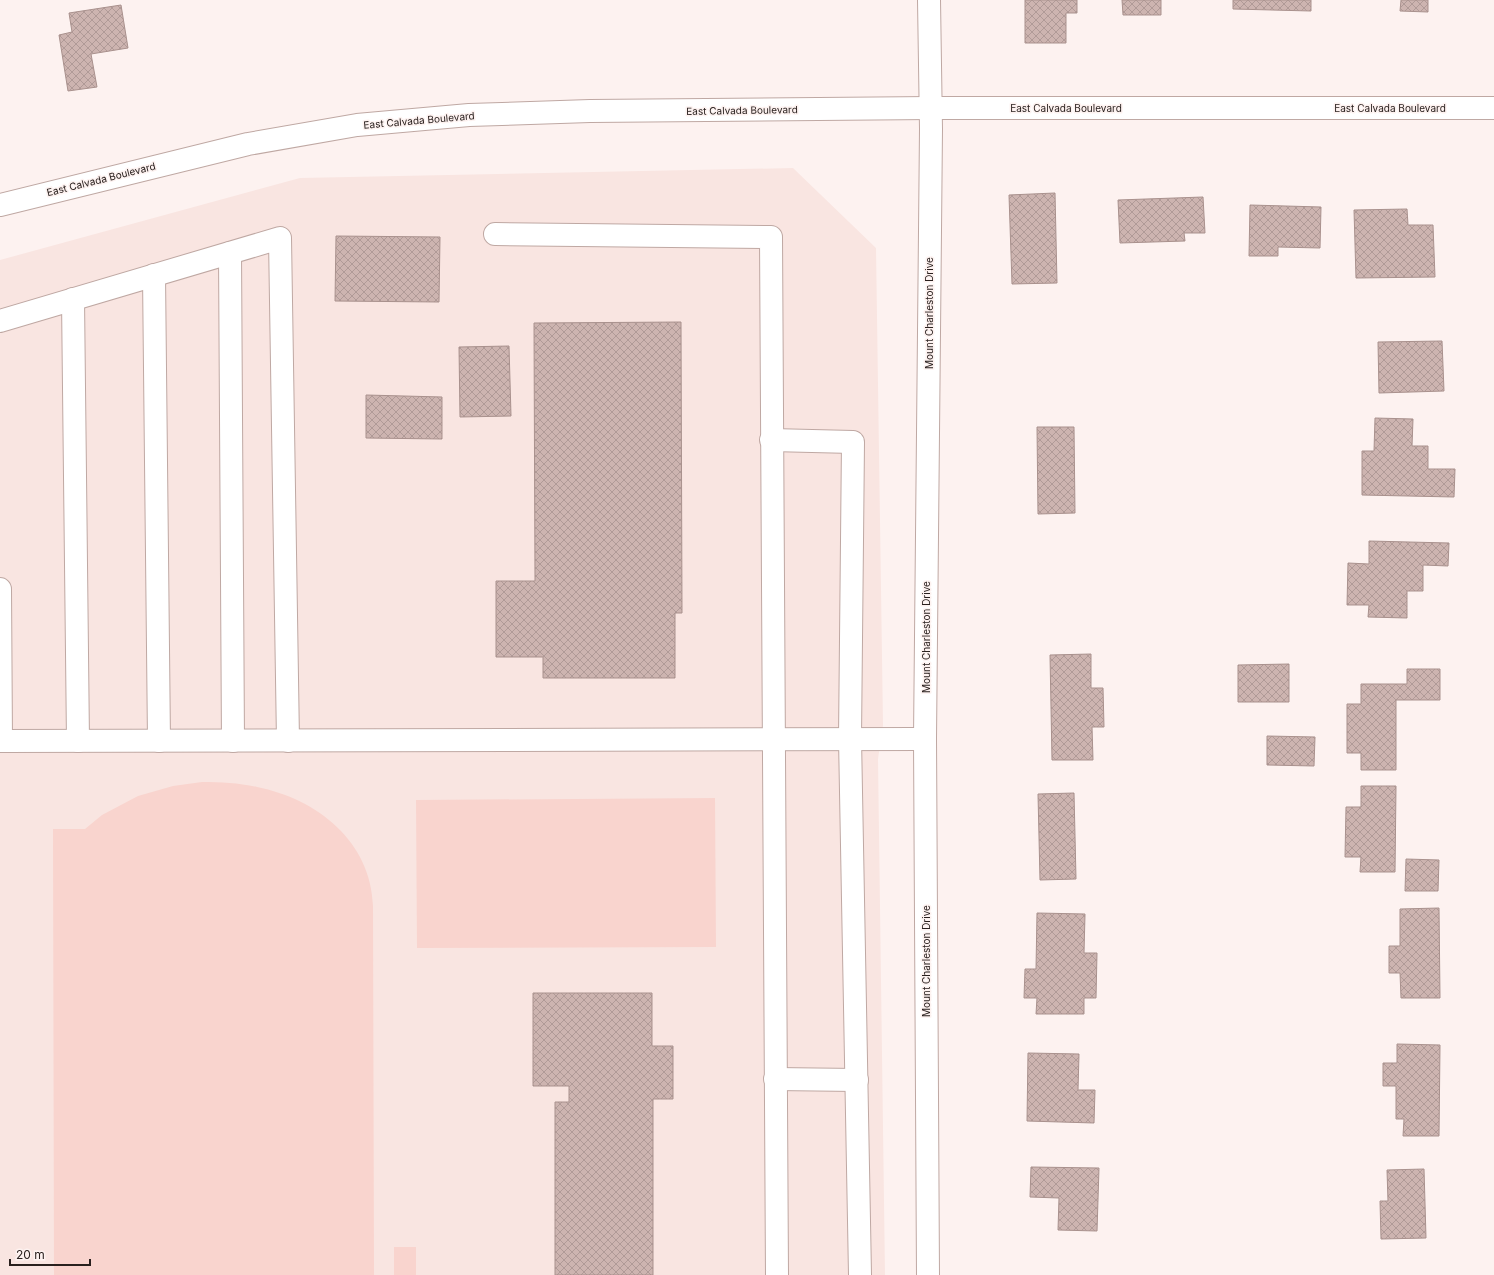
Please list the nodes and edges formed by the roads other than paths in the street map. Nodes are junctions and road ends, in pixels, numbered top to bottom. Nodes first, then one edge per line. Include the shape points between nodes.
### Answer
1 (929, 0) edge
2 (930, 108) junction
3 (1494, 108) edge
4 (0, 204) edge
5 (495, 234) dead end
6 (230, 252) junction
7 (154, 275) junction
8 (73, 299) junction
9 (0, 321) edge
10 (771, 440) junction
11 (0, 589) edge
12 (850, 738) junction
13 (774, 739) junction
14 (926, 739) junction
15 (1, 741) edge
16 (78, 741) junction
17 (159, 741) junction
18 (233, 741) junction
19 (288, 741) junction
20 (775, 1079) junction
21 (857, 1080) junction
22 (777, 1275) edge
23 (860, 1275) edge
24 (928, 1275) edge

1 - 2 main road, Mount Charleston Drive
2 - 3 main road, East Calvada Boulevard
2 - 4 main road, East Calvada Boulevard via 582,111 469,115 357,125 248,144
2 - 14 main road, Mount Charleston Drive
5 - 10 main road via 771,237
6 - 7 main road
6 - 18 main road
6 - 19 main road via 280,238
7 - 8 main road
7 - 17 main road
8 - 9 main road
8 - 16 main road
10 - 12 main road via 853,442
10 - 13 main road
11 - 15 main road
12 - 13 main road
12 - 14 main road
12 - 21 main road
13 - 19 main road
13 - 20 main road
14 - 24 main road, Mount Charleston Drive
15 - 16 main road
16 - 17 main road
17 - 18 main road
18 - 19 main road
20 - 21 main road
20 - 22 main road
21 - 23 main road

